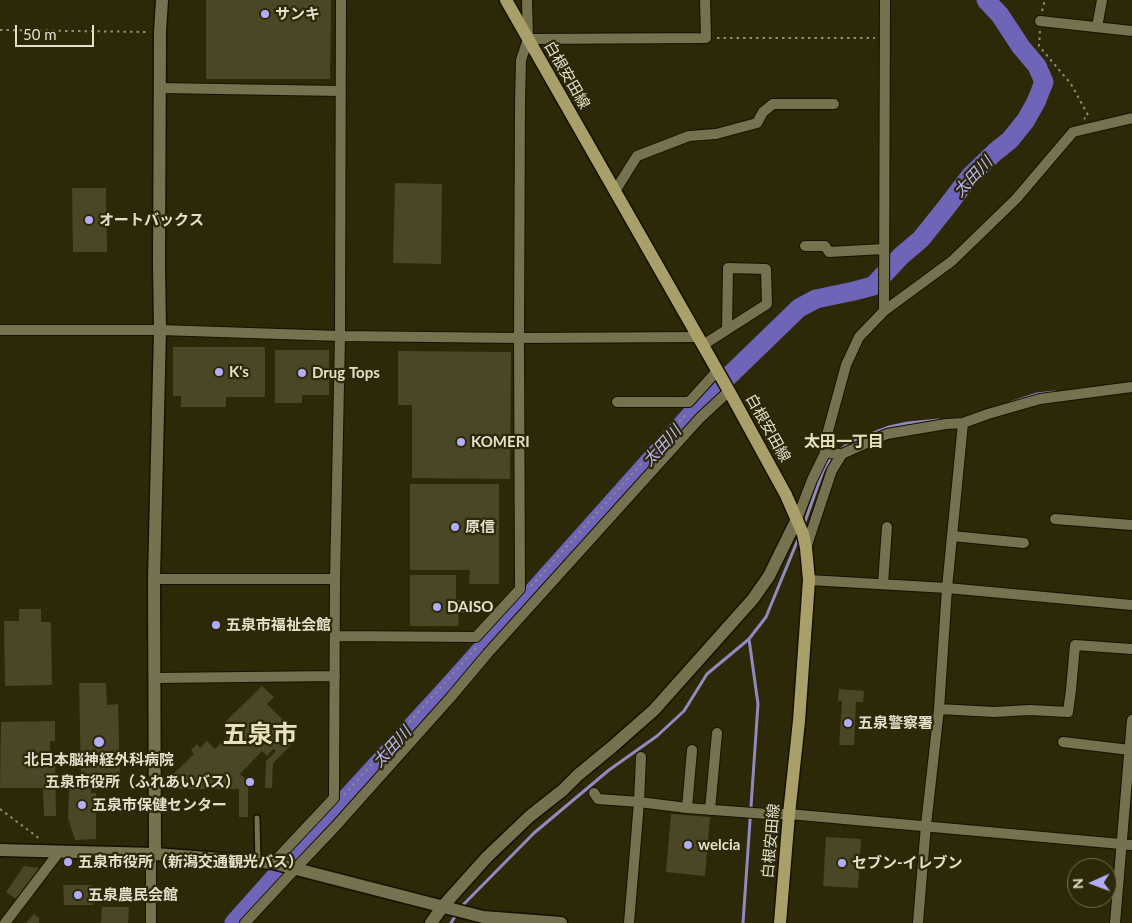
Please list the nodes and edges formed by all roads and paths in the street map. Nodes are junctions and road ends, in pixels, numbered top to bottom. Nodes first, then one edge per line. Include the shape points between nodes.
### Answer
1 (162, 0) edge
2 (341, 0) edge
3 (506, 0) edge
4 (527, 0) edge
5 (705, 0) edge
6 (885, 0) edge
7 (1044, 0) edge
8 (1102, 0) edge
9 (1040, 21) junction
10 (1097, 27) junction
11 (0, 30) edge
12 (1132, 31) edge
13 (160, 32) junction
14 (706, 38) junction
15 (885, 38) junction
16 (528, 39) junction
17 (160, 88) junction
18 (341, 90) junction
19 (834, 104) dead end
20 (1132, 118) edge
21 (1073, 132) junction
22 (615, 191) junction
23 (805, 246) dead end
24 (884, 249) junction
25 (884, 311) junction
26 (727, 329) junction
27 (0, 330) edge
28 (160, 330) junction
29 (340, 336) junction
30 (518, 338) junction
31 (700, 341) junction
32 (718, 371) junction
33 (1132, 388) edge
34 (729, 391) junction
35 (617, 402) dead end
36 (963, 423) junction
37 (825, 453) junction
38 (842, 454) junction
39 (1055, 518) dead end
40 (797, 519) junction
41 (1132, 525) edge
42 (887, 527) dead end
43 (952, 536) junction
44 (1024, 543) dead end
45 (806, 548) junction
46 (154, 579) junction
47 (335, 580) junction
48 (809, 580) junction
49 (883, 584) junction
50 (947, 588) junction
51 (1132, 605) edge
52 (335, 636) junction
53 (1132, 649) edge
54 (335, 676) junction
55 (155, 678) junction
56 (939, 709) junction
57 (1132, 720) edge
58 (718, 733) dead end
59 (1063, 742) dead end
60 (692, 750) dead end
61 (1130, 750) junction
62 (642, 757) dead end
63 (594, 793) dead end
64 (639, 802) junction
65 (687, 808) junction
66 (0, 809) edge
67 (710, 810) junction
68 (789, 814) junction
69 (257, 818) dead end
70 (926, 825) junction
71 (1127, 844) edge
72 (0, 850) edge
73 (58, 852) junction
74 (155, 854) junction
75 (258, 862) junction
76 (274, 863) junction
77 (295, 869) junction
78 (442, 906) junction
79 (4, 923) edge
80 (151, 923) edge
81 (245, 923) edge
82 (431, 923) edge
83 (560, 923) edge
84 (629, 923) edge
85 (780, 923) edge
86 (918, 923) edge
87 (1115, 923) edge

1 - 13 street
2 - 18 street
3 - 16 main road, 白根安田線
4 - 16 street
5 - 14 street
6 - 15 street
7 - 9 path
8 - 10 street
9 - 10 street
9 - 21 path via 1039,46 1071,84 1088,115
10 - 12 street
11 - 13 path
13 - 17 street
14 - 15 path
14 - 16 street
15 - 24 street
16 - 22 main road, 白根安田線
16 - 30 street via 521,60
17 - 18 street
17 - 28 street
18 - 29 street
19 - 22 street via 773,104 757,123 716,134 689,136 637,156
20 - 21 street
21 - 25 street via 1016,199 952,261
22 - 31 main road, 白根安田線
23 - 24 street via 825,246 829,252
24 - 25 street
25 - 37 street via 859,337 846,365 825,442
26 - 26 street via 767,304 766,268 728,268
26 - 31 street
27 - 28 street
28 - 29 street
28 - 46 street
29 - 30 street
29 - 47 street
30 - 31 street
30 - 52 street via 520,589 476,637
31 - 32 main road, 白根安田線
32 - 34 main road, 白根安田線
32 - 35 street via 689,402
33 - 36 street via 1040,400
34 - 40 main road, 白根安田線
34 - 77 street via 700,418
36 - 38 street via 887,434
36 - 43 street
37 - 38 street
37 - 40 street
38 - 45 street via 832,470
39 - 41 street
40 - 45 main road, 白根安田線
40 - 78 street via 769,576 753,599 654,710 530,816
42 - 49 street
43 - 44 street
43 - 50 street
45 - 48 main road, 白根安田線
46 - 47 street
46 - 55 street
47 - 52 street
48 - 49 street
48 - 68 main road, 白根安田線
49 - 50 street
50 - 51 street
50 - 56 street
52 - 54 street
53 - 56 street via 1075,645 1068,712
54 - 55 street
54 - 76 street via 334,798
55 - 74 street
56 - 70 street
57 - 61 street
58 - 67 street
59 - 61 street
60 - 65 street
61 - 71 street
62 - 64 street
63 - 64 street via 598,799
64 - 65 street
64 - 84 street
65 - 67 street
66 - 73 path
67 - 68 street
68 - 70 street
68 - 85 main road, 白根安田線
69 - 75 lane
70 - 71 street
70 - 86 street
71 - 87 street
72 - 73 street
73 - 74 street
73 - 79 street
74 - 75 street
74 - 80 street via 151,858
75 - 76 street
76 - 77 street
77 - 78 street
77 - 81 street
78 - 82 street
78 - 83 street via 482,917

